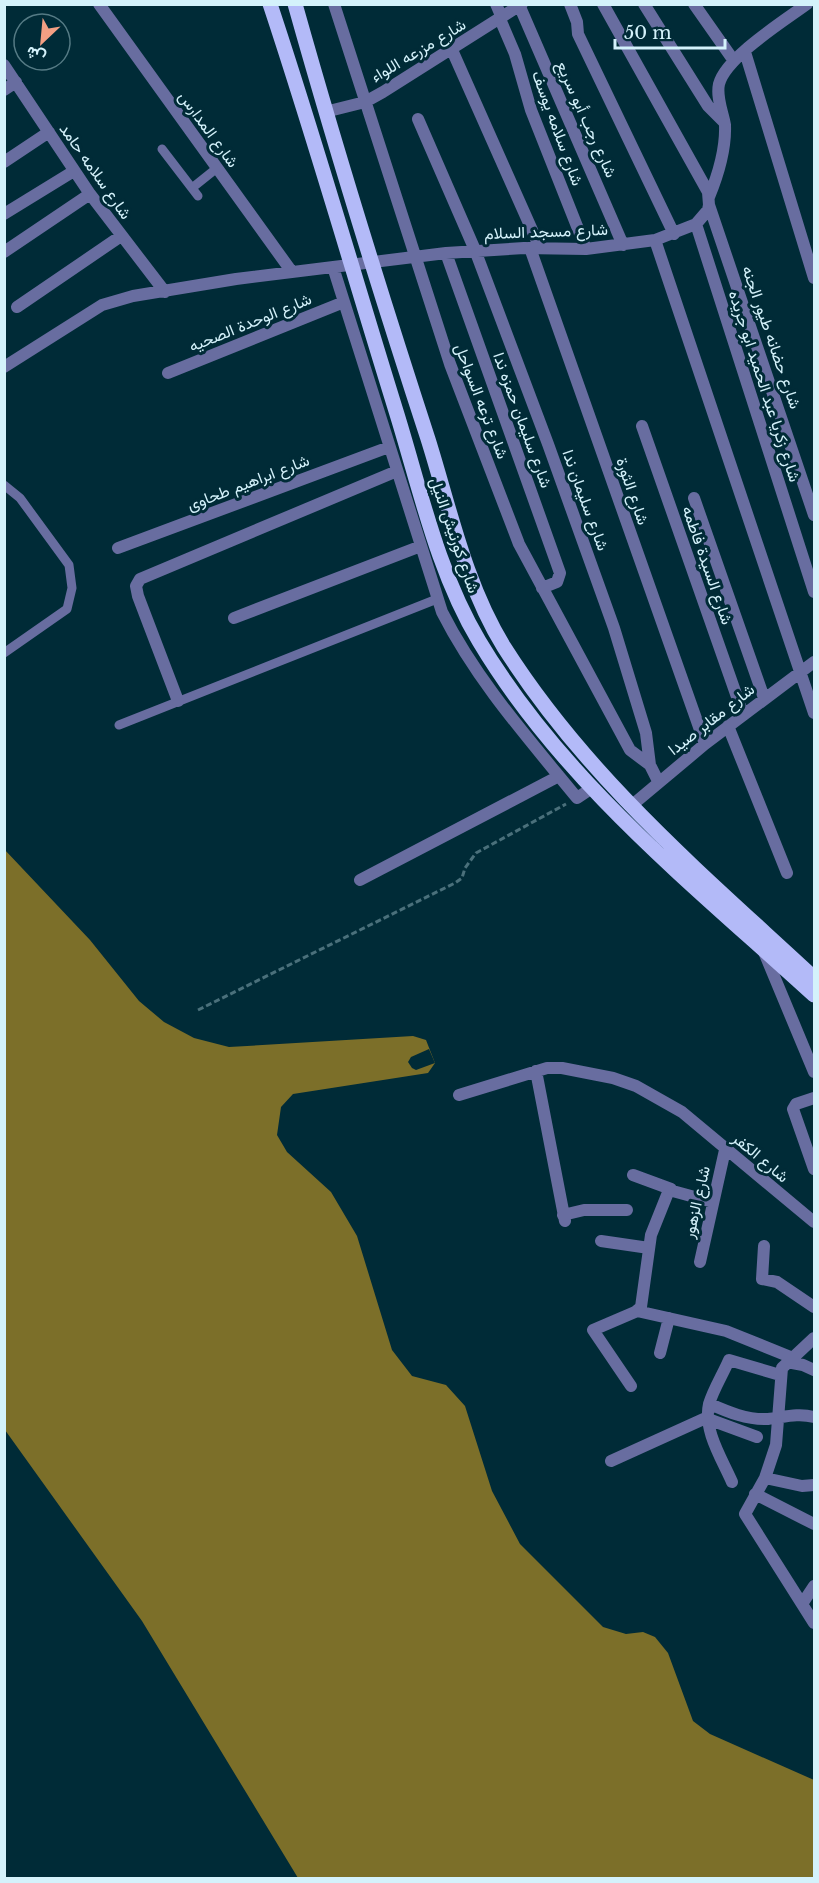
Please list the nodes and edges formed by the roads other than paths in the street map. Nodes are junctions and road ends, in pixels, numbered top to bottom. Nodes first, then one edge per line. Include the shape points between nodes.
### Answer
1 (99, 4) edge
2 (270, 4) edge
3 (295, 4) edge
4 (334, 4) edge
5 (496, 4) edge
6 (570, 4) edge
7 (603, 4) edge
8 (644, 4) edge
9 (694, 4) edge
10 (807, 4) edge
11 (521, 6) edge
12 (501, 19) junction
13 (452, 50) junction
14 (745, 52) junction
15 (734, 61) junction
16 (4, 65) edge
17 (16, 82) junction
18 (4, 90) edge
19 (365, 102) junction
20 (325, 112) junction
21 (418, 119) dead end
22 (724, 122) junction
23 (49, 132) junction
24 (162, 149) dead end
25 (4, 162) edge
26 (217, 168) junction
27 (74, 171) junction
28 (90, 194) junction
29 (709, 201) junction
30 (4, 214) edge
31 (696, 224) junction
32 (674, 234) junction
33 (121, 236) junction
34 (655, 240) junction
35 (623, 245) junction
36 (535, 248) junction
37 (586, 249) junction
38 (475, 250) junction
39 (4, 252) edge
40 (446, 253) junction
41 (415, 257) junction
42 (370, 262) junction
43 (351, 263) junction
44 (333, 267) junction
45 (292, 272) junction
46 (814, 278) edge
47 (165, 292) junction
48 (344, 302) junction
49 (17, 307) dead end
50 (4, 367) edge
51 (168, 373) dead end
52 (642, 426) dead end
53 (389, 447) junction
54 (397, 471) junction
55 (4, 485) edge
56 (694, 498) dead end
57 (814, 515) edge
58 (421, 546) junction
59 (118, 549) dead end
60 (542, 588) junction
61 (814, 592) edge
62 (437, 599) junction
63 (234, 618) dead end
64 (4, 653) edge
65 (814, 662) edge
66 (520, 670) junction
67 (799, 671) junction
68 (505, 682) junction
69 (764, 698) junction
70 (178, 701) junction
71 (814, 713) edge
72 (743, 714) junction
73 (119, 725) dead end
74 (728, 726) junction
75 (705, 744) junction
76 (650, 765) junction
77 (559, 776) junction
78 (658, 781) junction
79 (592, 788) junction
80 (631, 806) junction
81 (786, 873) dead end
82 (360, 880) dead end
83 (762, 948) junction
84 (814, 978) edge
85 (814, 995) edge
86 (536, 1071) junction
87 (814, 1072) edge
88 (459, 1095) dead end
89 (814, 1098) edge
90 (725, 1150) junction
91 (814, 1169) edge
92 (633, 1175) dead end
93 (670, 1190) junction
94 (713, 1202) junction
95 (627, 1210) dead end
96 (814, 1222) edge
97 (601, 1241) dead end
98 (764, 1246) dead end
99 (649, 1248) junction
100 (700, 1262) dead end
101 (814, 1307) edge
102 (637, 1311) junction
103 (669, 1318) junction
104 (814, 1338) edge
105 (660, 1353) dead end
106 (790, 1360) junction
107 (814, 1370) edge
108 (780, 1375) junction
109 (631, 1386) dead end
110 (710, 1404) junction
111 (779, 1417) junction
112 (814, 1417) edge
113 (708, 1418) junction
114 (757, 1437) dead end
115 (611, 1461) dead end
116 (765, 1478) junction
117 (732, 1482) dead end
118 (814, 1485) edge
119 (755, 1494) junction
120 (814, 1524) edge
121 (814, 1586) edge
122 (802, 1604) junction
123 (814, 1623) edge

1 - 26 street, شارع المدارس
2 - 43 main road, شارع كورنيش النيل
3 - 20 main road, شارع كورنيش النيل
4 - 19 street, شارع ترعه السواحل
5 - 12 street, شارع سلامه يوسف
6 - 32 street via 578,22 578,34
7 - 29 street, شارع حضانه طيور الجنه
8 - 22 street via 708,106
9 - 15 street
10 - 14 street
11 - 12 street, شارع مزرعه اللواء
11 - 35 street, شارع رجب أبو سريع
12 - 13 street, شارع مزرعه اللواء
12 - 37 street, شارع سلامه يوسف via 516,54 531,110
13 - 19 street, شارع مزرعه اللواء
13 - 36 street, شارع الثورة
14 - 15 street
14 - 46 street
15 - 22 street via 719,87
16 - 17 street, شارع سلامه حامد
17 - 18 street
17 - 23 street, شارع سلامه حامد
19 - 20 street, شارع مزرعه اللواء
19 - 41 street, شارع ترعه السواحل
20 - 42 main road, شارع كورنيش النيل
21 - 38 street, شارع سليمان ندا
22 - 29 street via 720,168
23 - 25 street
23 - 27 street, شارع سلامه حامد
24 - 26 lane via 195,192
26 - 45 street, شارع المدارس
27 - 28 street, شارع سلامه حامد
27 - 30 street
28 - 33 street, شارع سلامه حامد
28 - 39 street
29 - 31 street via 708,210
29 - 57 street, شارع حضانه طيور الجنه
31 - 32 street, شارع مسجد السلام
31 - 61 street, شارع زكريا عبد الحميد ابو جريده
32 - 34 street, شارع مسجد السلام
33 - 47 street, شارع سلامه حامد
33 - 49 street
34 - 35 street, شارع مسجد السلام
34 - 67 street
35 - 37 street, شارع مسجد السلام
36 - 37 street, شارع مسجد السلام
36 - 38 street, شارع مسجد السلام
36 - 75 street, شارع الثورة
38 - 40 street, شارع مسجد السلام
38 - 76 street, شارع سليمان ندا via 614,628 646,733
40 - 41 street, شارع مسجد السلام
40 - 60 street, شارع سليمان حمزه ندا via 560,573 557,582
41 - 42 street, شارع مسجد السلام
41 - 60 street, شارع ترعه السواحل via 470,417 519,544
42 - 43 street, شارع مسجد السلام
42 - 66 main road, شارع كورنيش النيل via 464,560 488,618
43 - 44 street, شارع مسجد السلام
43 - 68 main road, شارع كورنيش النيل via 444,568 465,616
44 - 45 street, شارع مسجد السلام
44 - 48 street
45 - 47 street, شارع مسجد السلام
47 - 50 street, شارع مسجد السلام via 102,305
48 - 51 street, شارع الوحدة الصحيه
48 - 53 street
52 - 72 street, شارع السيدة فاطمه
53 - 54 street
53 - 59 street, شارع ابراهيم طحاوى
54 - 58 street
54 - 70 street via 140,579 136,586 138,596
55 - 64 lane via 20,498 69,565 72,588 67,609
56 - 69 street
58 - 62 street
58 - 63 street
60 - 76 street, شارع ترعه السواحل via 630,750
62 - 70 lane
62 - 77 street via 470,663
65 - 67 street, شارع مقابر صيدا
66 - 68 main road
66 - 80 main road, شارع كورنيش النيل via 602,777
67 - 69 street, شارع مقابر صيدا
67 - 71 street
68 - 79 main road, شارع كورنيش النيل
69 - 72 street, شارع مقابر صيدا
70 - 73 lane
72 - 74 street, شارع مقابر صيدا
74 - 75 street, شارع مقابر صيدا
74 - 81 street
75 - 78 street, شارع مقابر صيدا
76 - 78 street, شارع ترعه السواحل
77 - 79 street via 577,798
77 - 82 street
78 - 80 street, شارع مقابر صيدا
79 - 83 main road, شارع كورنيش النيل via 675,871
80 - 84 main road, شارع كورنيش النيل
83 - 85 main road, شارع كورنيش النيل
83 - 87 street
86 - 88 street, شارع الكفر
86 - 90 street, شارع الكفر via 562,1068 636,1086 682,1112
86 - 95 street via 564,1218 584,1210
89 - 91 street via 796,1104 793,1109
90 - 94 street, شارع الزهور
90 - 96 street, شارع الكفر
92 - 93 street
93 - 94 street
93 - 99 street
94 - 100 street, شارع الزهور
97 - 99 street
98 - 101 street via 761,1278 777,1282
99 - 102 street via 642,1304
102 - 103 street
102 - 109 street via 593,1330
103 - 105 street
103 - 106 street via 726,1331
104 - 106 street
106 - 107 street
106 - 108 street
108 - 110 street via 729,1359
108 - 111 street
110 - 111 street via 737,1415
110 - 113 street
111 - 112 street
111 - 116 street via 778,1436
113 - 114 street
113 - 115 street
113 - 117 street
116 - 118 street
116 - 119 street
119 - 120 street
119 - 122 street via 745,1514
121 - 122 street
122 - 123 street

